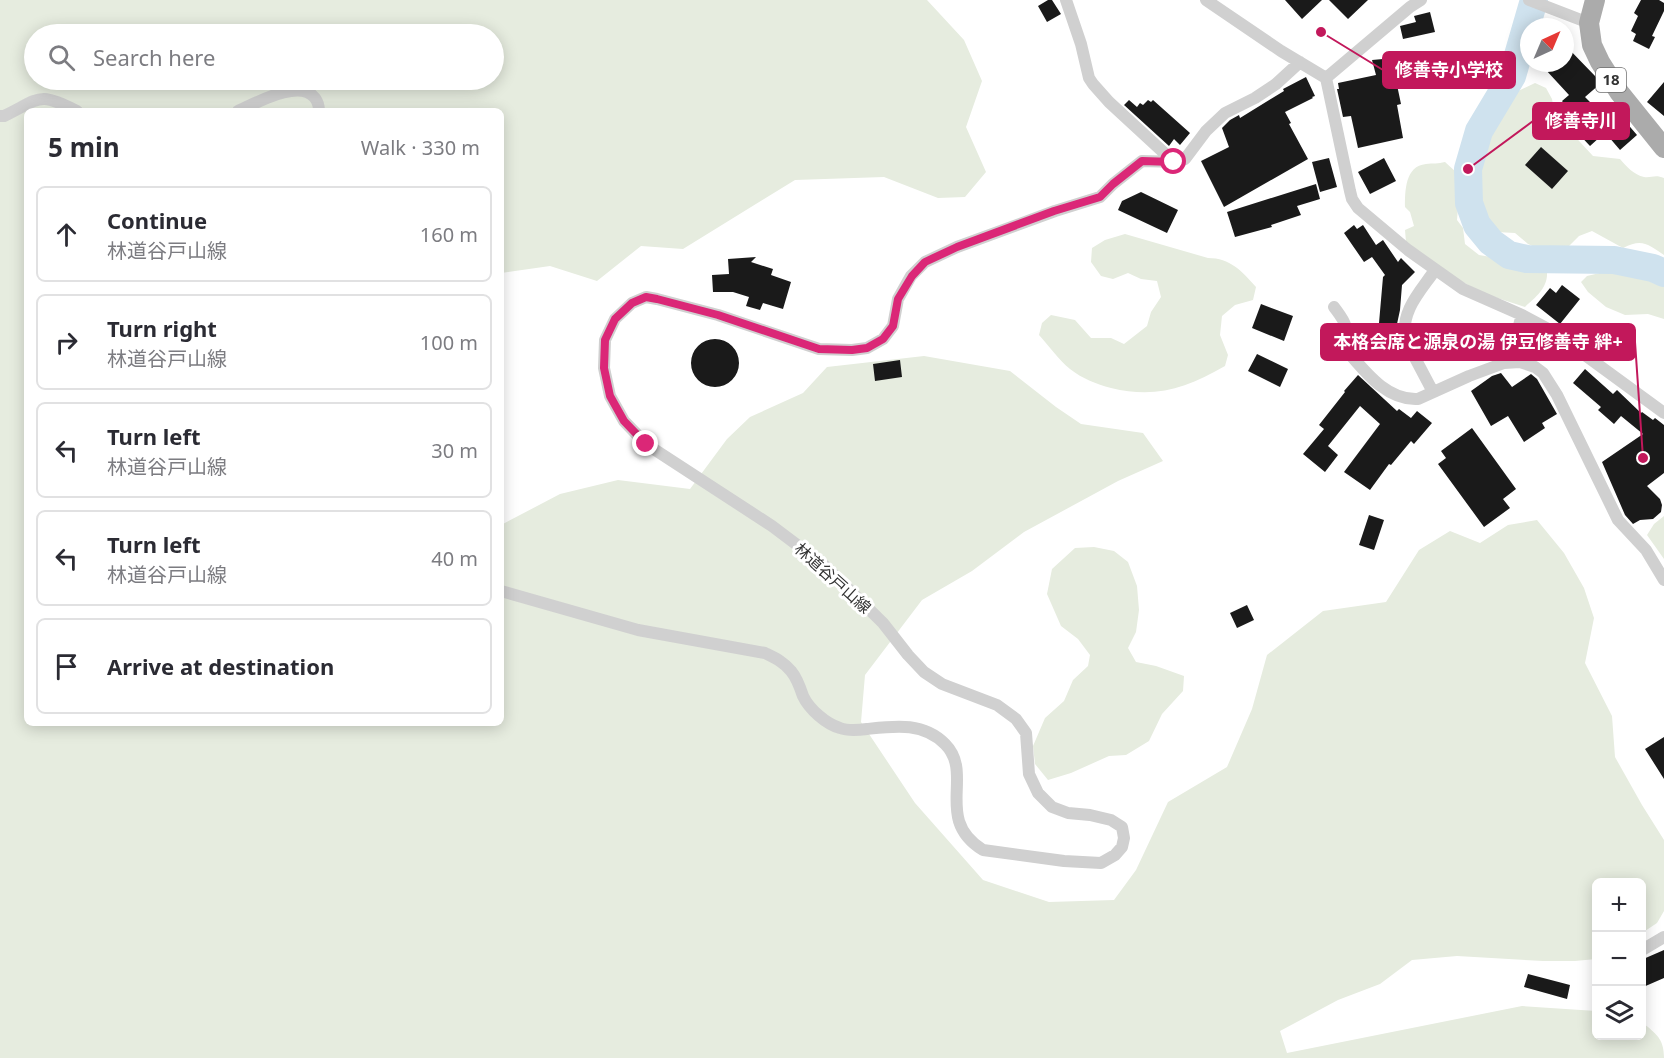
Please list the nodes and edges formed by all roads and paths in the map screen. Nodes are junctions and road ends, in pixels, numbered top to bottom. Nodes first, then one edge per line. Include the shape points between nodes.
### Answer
1 (1066, 0) edge
2 (1206, 0) edge
3 (1421, 0) edge
4 (1529, 0) edge
5 (1595, 0) edge
6 (1583, 20) junction
7 (1300, 62) junction
8 (1326, 78) junction
9 (292, 90) edge
10 (305, 90) edge
11 (70, 108) edge
12 (246, 108) edge
13 (319, 108) edge
14 (0, 116) edge
15 (1664, 148) edge
16 (1174, 162) junction
17 (1435, 270) junction
18 (1334, 307) dead end
19 (1522, 315) junction
20 (1520, 362) junction
21 (1433, 392) junction
22 (1664, 413) edge
23 (1664, 580) edge
24 (504, 592) edge
25 (1664, 937) edge
26 (1646, 947) edge

1 - 16 street via 1089,78 1109,102
2 - 7 street
3 - 8 street
4 - 6 street
5 - 6 main road, 18
6 - 15 main road, 18 via 1600,62
7 - 8 street
7 - 16 street via 1276,84 1225,113 1185,159
8 - 17 street via 1352,199
9 - 12 street
10 - 13 street
11 - 14 street via 41,98
16 - 24 street, 林道谷戸山線 via 1142,161 1100,197 925,262 898,299 893,326 883,339 867,348 819,349 718,315 646,297 632,303 615,319 605,340 604,368 610,396 624,421 646,444 772,525 825,566 883,623 924,672 942,684 997,705 1016,719 1026,733 1029,774 1038,793 1052,807 1111,820 1122,827 1122,847 1115,855 1101,863 983,850 968,839 957,816 957,766 946,745 930,732 902,725 841,729 814,711 793,672 781,660 638,630
17 - 19 street via 1463,289
17 - 21 street via 1410,306 1403,330
18 - 21 street via 1346,323 1341,345 1374,381 1410,399
19 - 20 street via 1516,335
19 - 22 street via 1552,331
20 - 21 street via 1504,363
20 - 23 street via 1544,373 1618,520 1646,550
25 - 26 street

